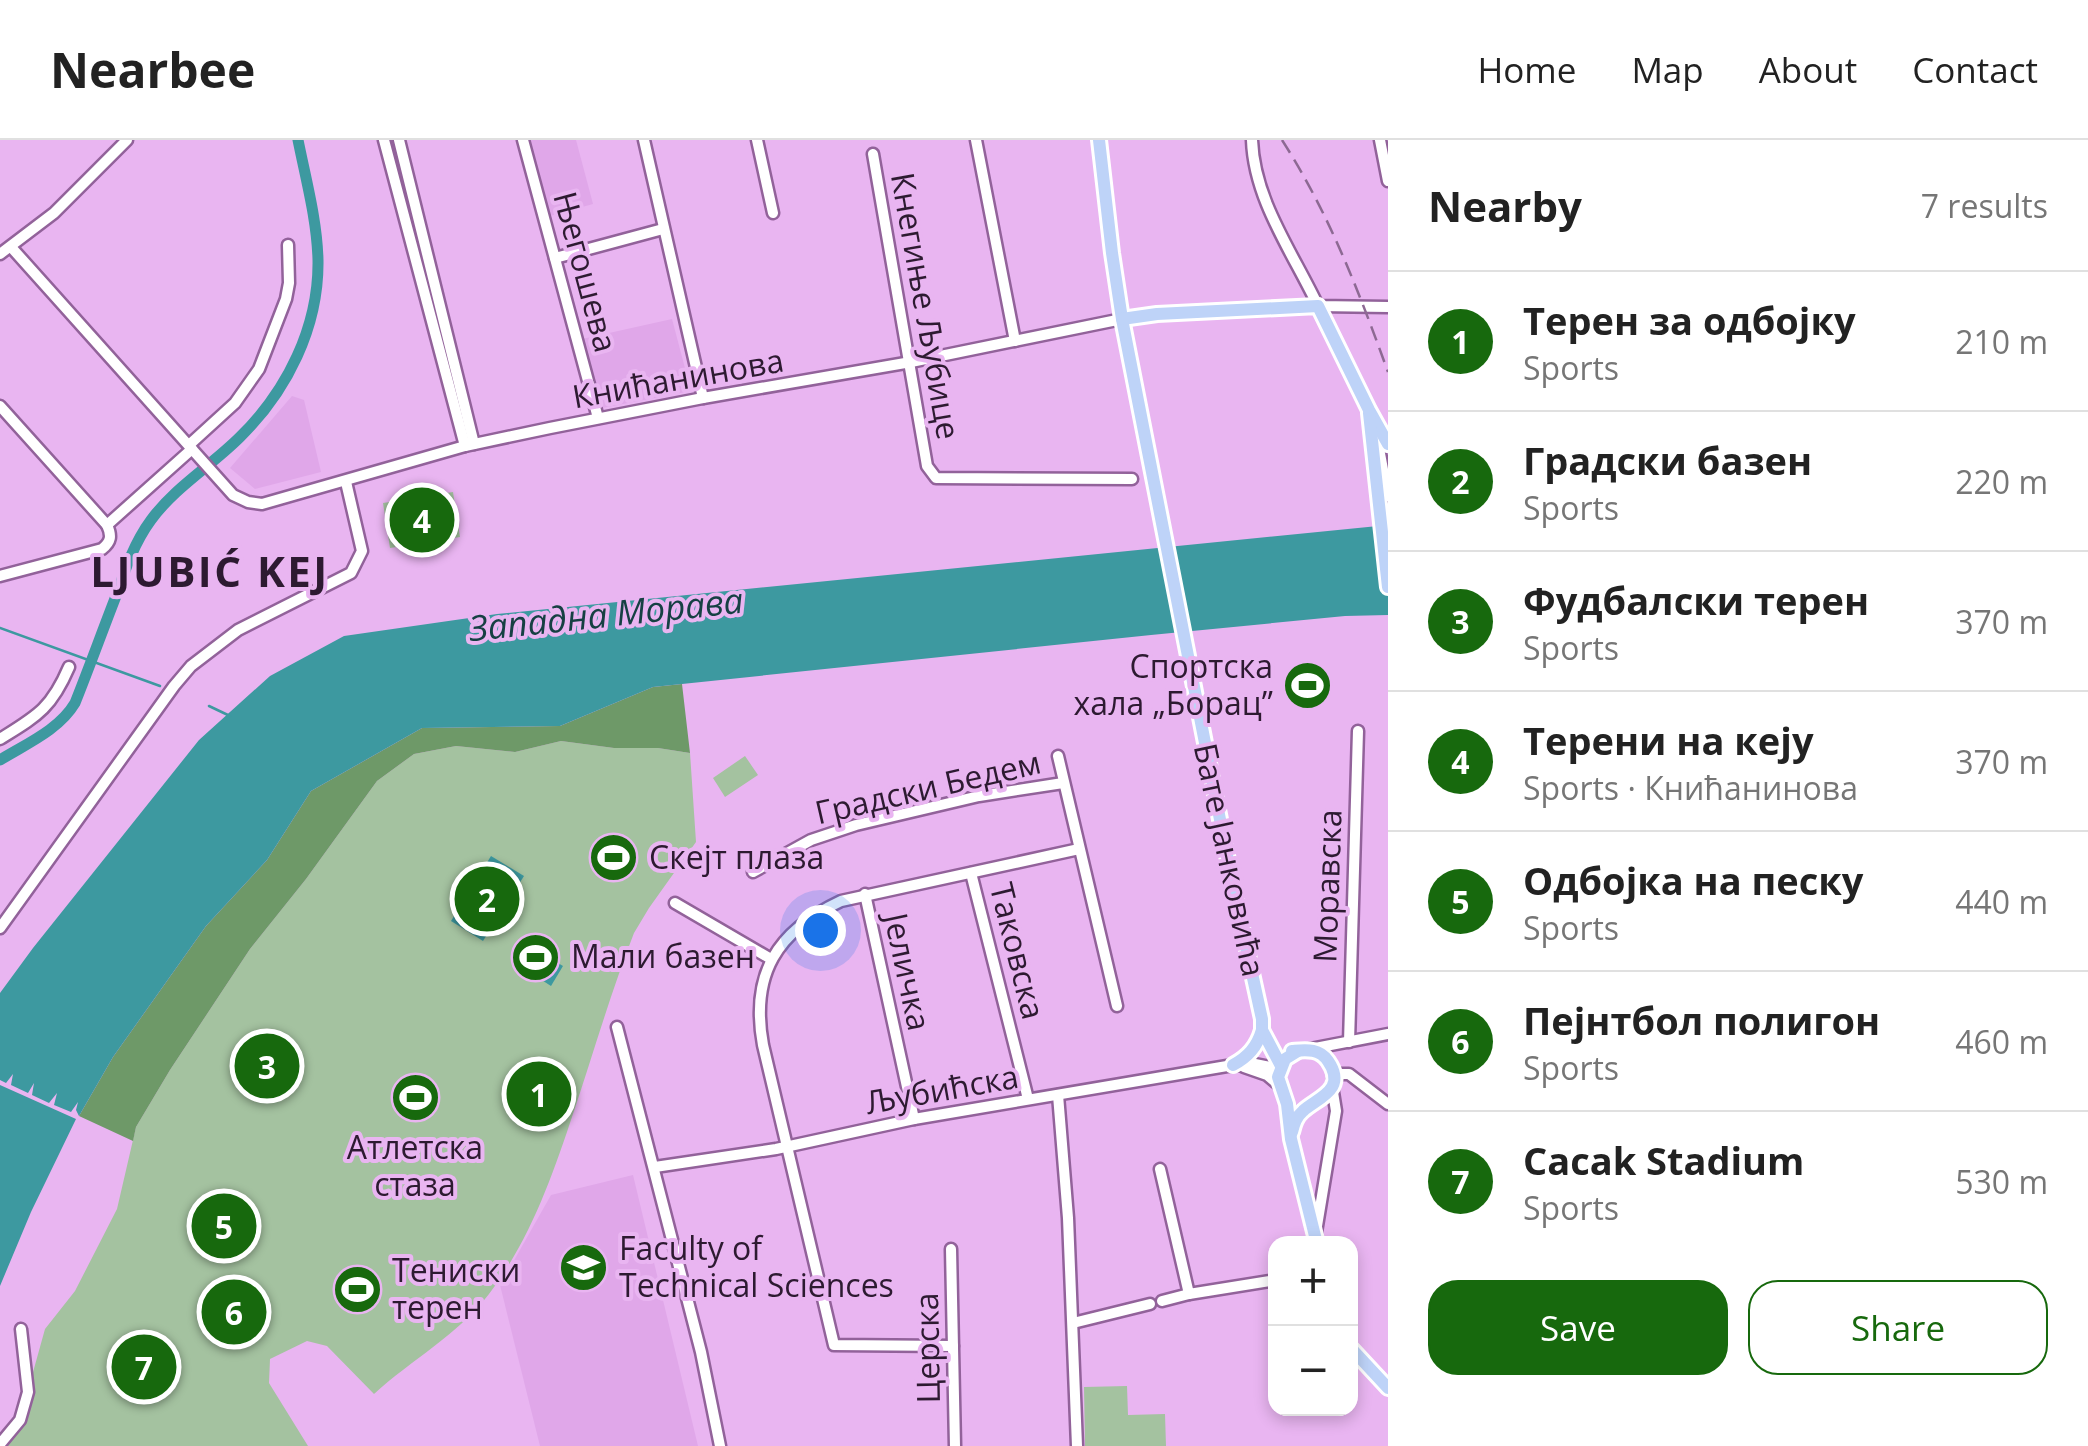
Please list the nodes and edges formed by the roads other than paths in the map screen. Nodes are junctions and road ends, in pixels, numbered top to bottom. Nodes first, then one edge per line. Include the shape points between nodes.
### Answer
1 (127, 140) edge
2 (384, 140) edge
3 (399, 140) edge
4 (524, 140) edge
5 (644, 140) edge
6 (757, 140) edge
7 (976, 140) edge
8 (1099, 140) edge
9 (1252, 140) edge
10 (1380, 140) edge
11 (873, 154) dead end
12 (1388, 181) edge
13 (773, 214) dead end
14 (663, 228) junction
15 (288, 245) dead end
16 (11, 246) junction
17 (0, 254) edge
18 (555, 258) junction
19 (1318, 306) junction
20 (1388, 307) edge
21 (1122, 318) junction
22 (1014, 342) junction
23 (911, 362) junction
24 (703, 398) junction
25 (0, 406) edge
26 (598, 418) junction
27 (1380, 440) edge
28 (469, 445) junction
29 (190, 447) junction
30 (1132, 479) dead end
31 (346, 482) junction
32 (1388, 496) edge
33 (107, 525) junction
34 (3, 575) edge
35 (1388, 587) edge
36 (69, 667) dead end
37 (1358, 730) dead end
38 (0, 739) edge
39 (1058, 756) dead end
40 (1063, 783) junction
41 (1079, 850) junction
42 (752, 872) dead end
43 (972, 873) junction
44 (865, 894) junction
45 (675, 903) dead end
46 (0, 928) edge
47 (771, 959) junction
48 (1117, 1006) dead end
49 (1262, 1024) junction
50 (617, 1027) dead end
51 (1388, 1034) edge
52 (1350, 1042) junction
53 (1302, 1050) junction
54 (1236, 1065) junction
55 (1280, 1067) junction
56 (1332, 1077) junction
57 (1281, 1089) junction
58 (1058, 1096) junction
59 (1028, 1099) junction
60 (1313, 1104) junction
61 (1388, 1104) edge
62 (914, 1119) junction
63 (1291, 1139) junction
64 (786, 1147) junction
65 (655, 1167) junction
66 (1160, 1169) dead end
67 (1315, 1236) edge
68 (1317, 1236) edge
69 (951, 1249) dead end
70 (1268, 1281) edge
71 (1189, 1294) junction
72 (1162, 1301) dead end
73 (1150, 1304) dead end
74 (1073, 1322) junction
75 (20, 1329) dead end
76 (953, 1346) junction
77 (1358, 1356) edge
78 (1388, 1388) edge
79 (0, 1444) edge
80 (720, 1446) edge
81 (955, 1446) edge
82 (1076, 1446) edge

1 - 16 street
2 - 28 street
3 - 28 street
4 - 18 street, Његошева
5 - 14 street
6 - 13 street
7 - 22 street
8 - 21 main road, Бате Јанковића
9 - 19 street via 1272,216
10 - 12 street
11 - 23 street, Кнегиње Љубице
14 - 18 street
14 - 24 street
15 - 29 street via 290,283 259,369
16 - 17 street
16 - 29 street
18 - 26 street, Његошева
19 - 20 street
19 - 21 main road
19 - 27 main road
21 - 22 street, Книћанинова
21 - 49 main road, Бате Јанковића
22 - 23 street, Книћанинова
23 - 24 street, Книћанинова
23 - 30 street, Кнегиње Љубице via 927,466 936,478
24 - 26 street, Книћанинова
25 - 33 street
26 - 28 street, Книћанинова
27 - 32 street
27 - 35 main road
28 - 31 street, Книћанинова
29 - 31 street, Книћанинова via 248,502
29 - 33 street
31 - 46 street via 362,551 351,574 238,630 191,666
33 - 34 street via 110,540 102,548
36 - 38 street via 41,713
37 - 52 street, Моравска
39 - 40 street
40 - 41 street
40 - 42 street, Градски Бедем via 856,825
41 - 43 street
41 - 48 street
43 - 44 street
43 - 59 street, Таковска
44 - 47 street via 800,924
44 - 62 street, Јеличка
45 - 47 street
47 - 64 street via 758,1004
49 - 53 main road, Бате Јанковића via 1279,1047
49 - 54 main road via 1256,1047
49 - 55 main road, Бате Јанковића
50 - 65 street
51 - 52 street
52 - 53 street
52 - 56 street via 1339,1049
53 - 55 main road
53 - 56 main road via 1321,1054
54 - 55 street, Љубићска
54 - 57 street via 1266,1075
54 - 58 street, Љубићска
55 - 57 main road
56 - 60 main road via 1324,1098
56 - 61 street via 1349,1074
56 - 68 street via 1336,1112
57 - 60 main road via 1296,1103
57 - 63 main road
58 - 59 street, Љубићска
58 - 74 street
59 - 62 street, Љубићска
60 - 63 main road via 1296,1118
62 - 64 street, Љубићска
63 - 67 main road
64 - 65 street, Љубићска
64 - 76 street via 834,1345
65 - 80 street
66 - 71 street
69 - 76 street, Церска
70 - 71 street
71 - 72 street
73 - 74 street
74 - 82 street
75 - 79 street via 28,1392 20,1420
76 - 81 street, Церска
77 - 78 main road

